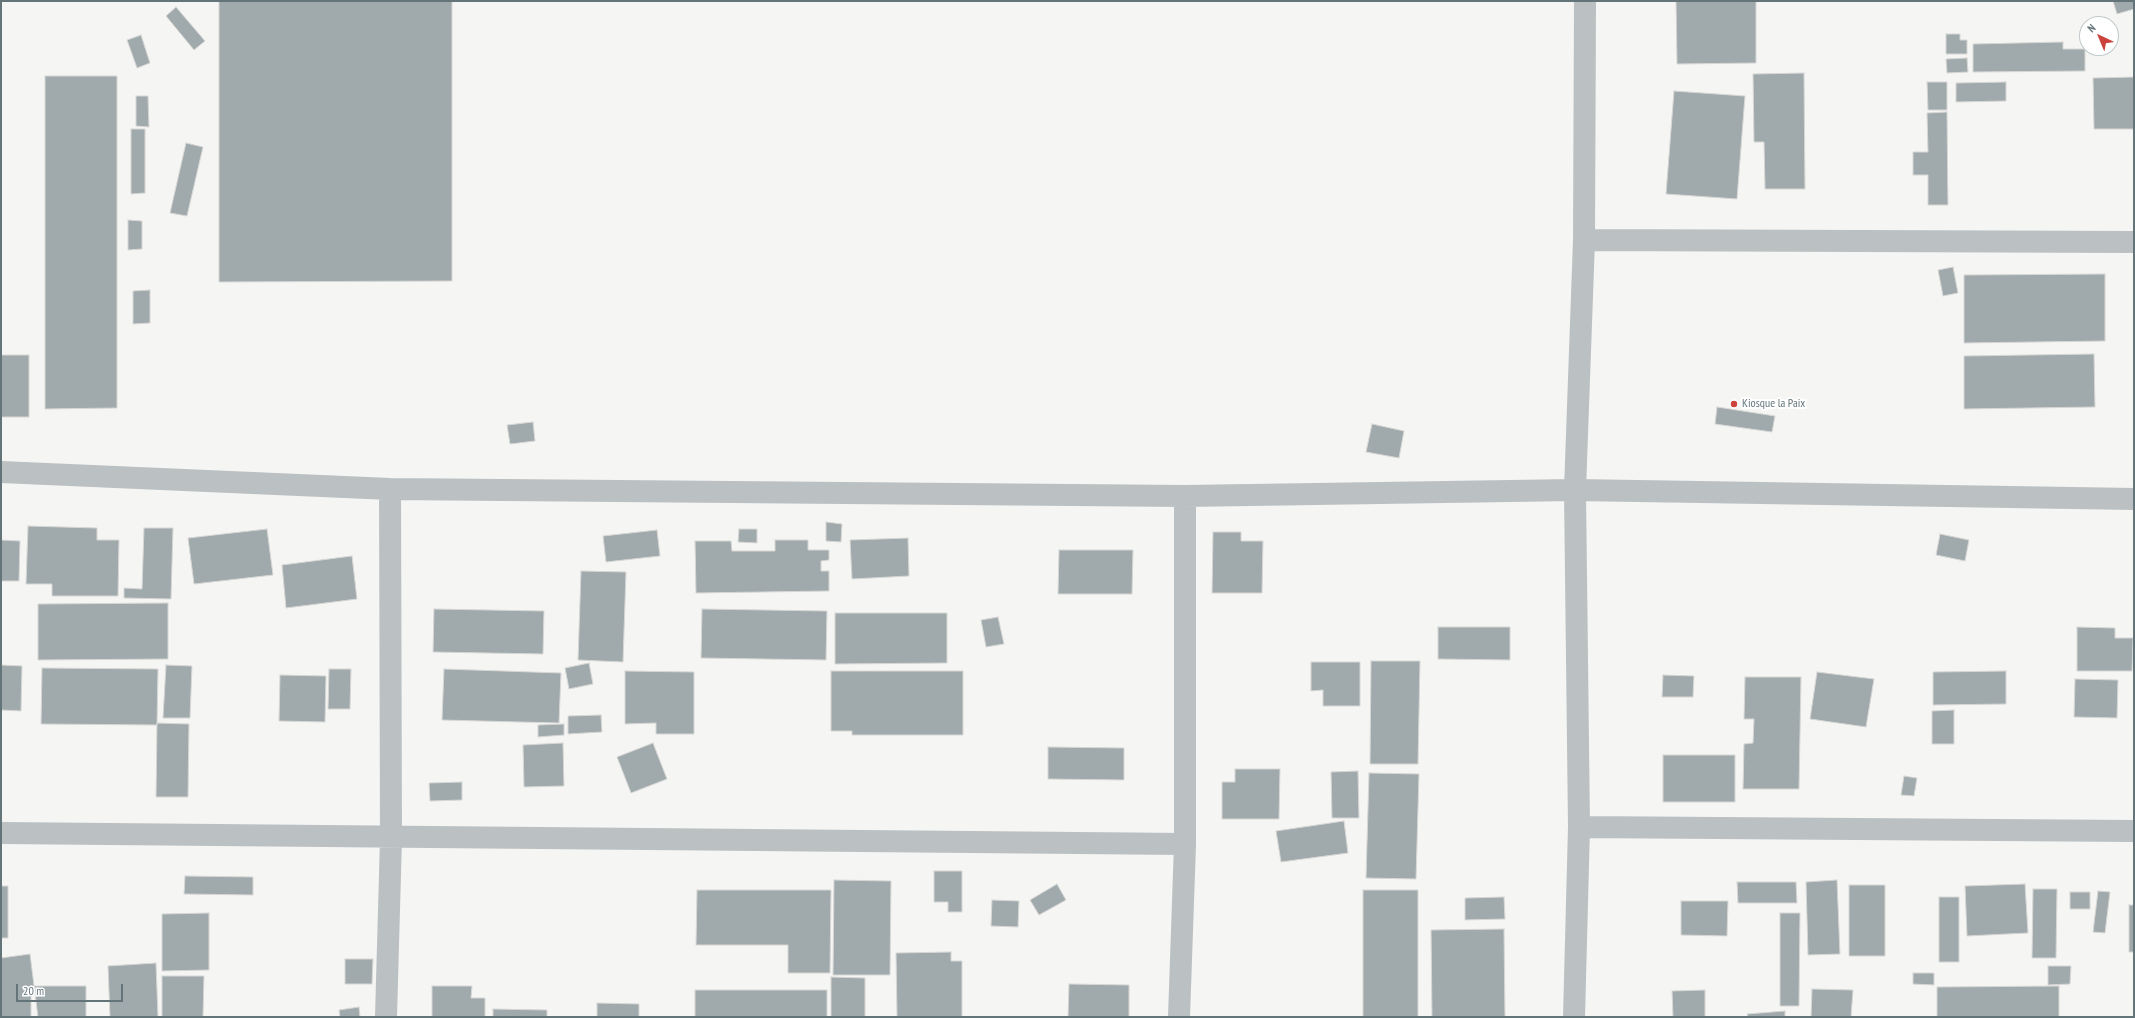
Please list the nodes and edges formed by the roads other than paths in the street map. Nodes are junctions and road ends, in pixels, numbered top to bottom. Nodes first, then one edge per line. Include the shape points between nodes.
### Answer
1 (1586, 1) edge
2 (1584, 240) junction
3 (2134, 242) edge
4 (1, 472) edge
5 (390, 489) junction
6 (1575, 490) junction
7 (1185, 496) junction
8 (2134, 498) edge
9 (1579, 826) junction
10 (2134, 831) edge
11 (1, 833) edge
12 (390, 838) junction
13 (1184, 844) junction
14 (386, 1017) edge
15 (1179, 1017) edge
16 (1574, 1017) edge

1 - 2 street
2 - 3 street
2 - 6 street
4 - 5 street
5 - 7 street
5 - 12 street
6 - 7 street
6 - 8 street
6 - 9 street
7 - 13 street
9 - 10 street
9 - 16 street
11 - 12 street
12 - 13 street
12 - 14 street
13 - 15 street

